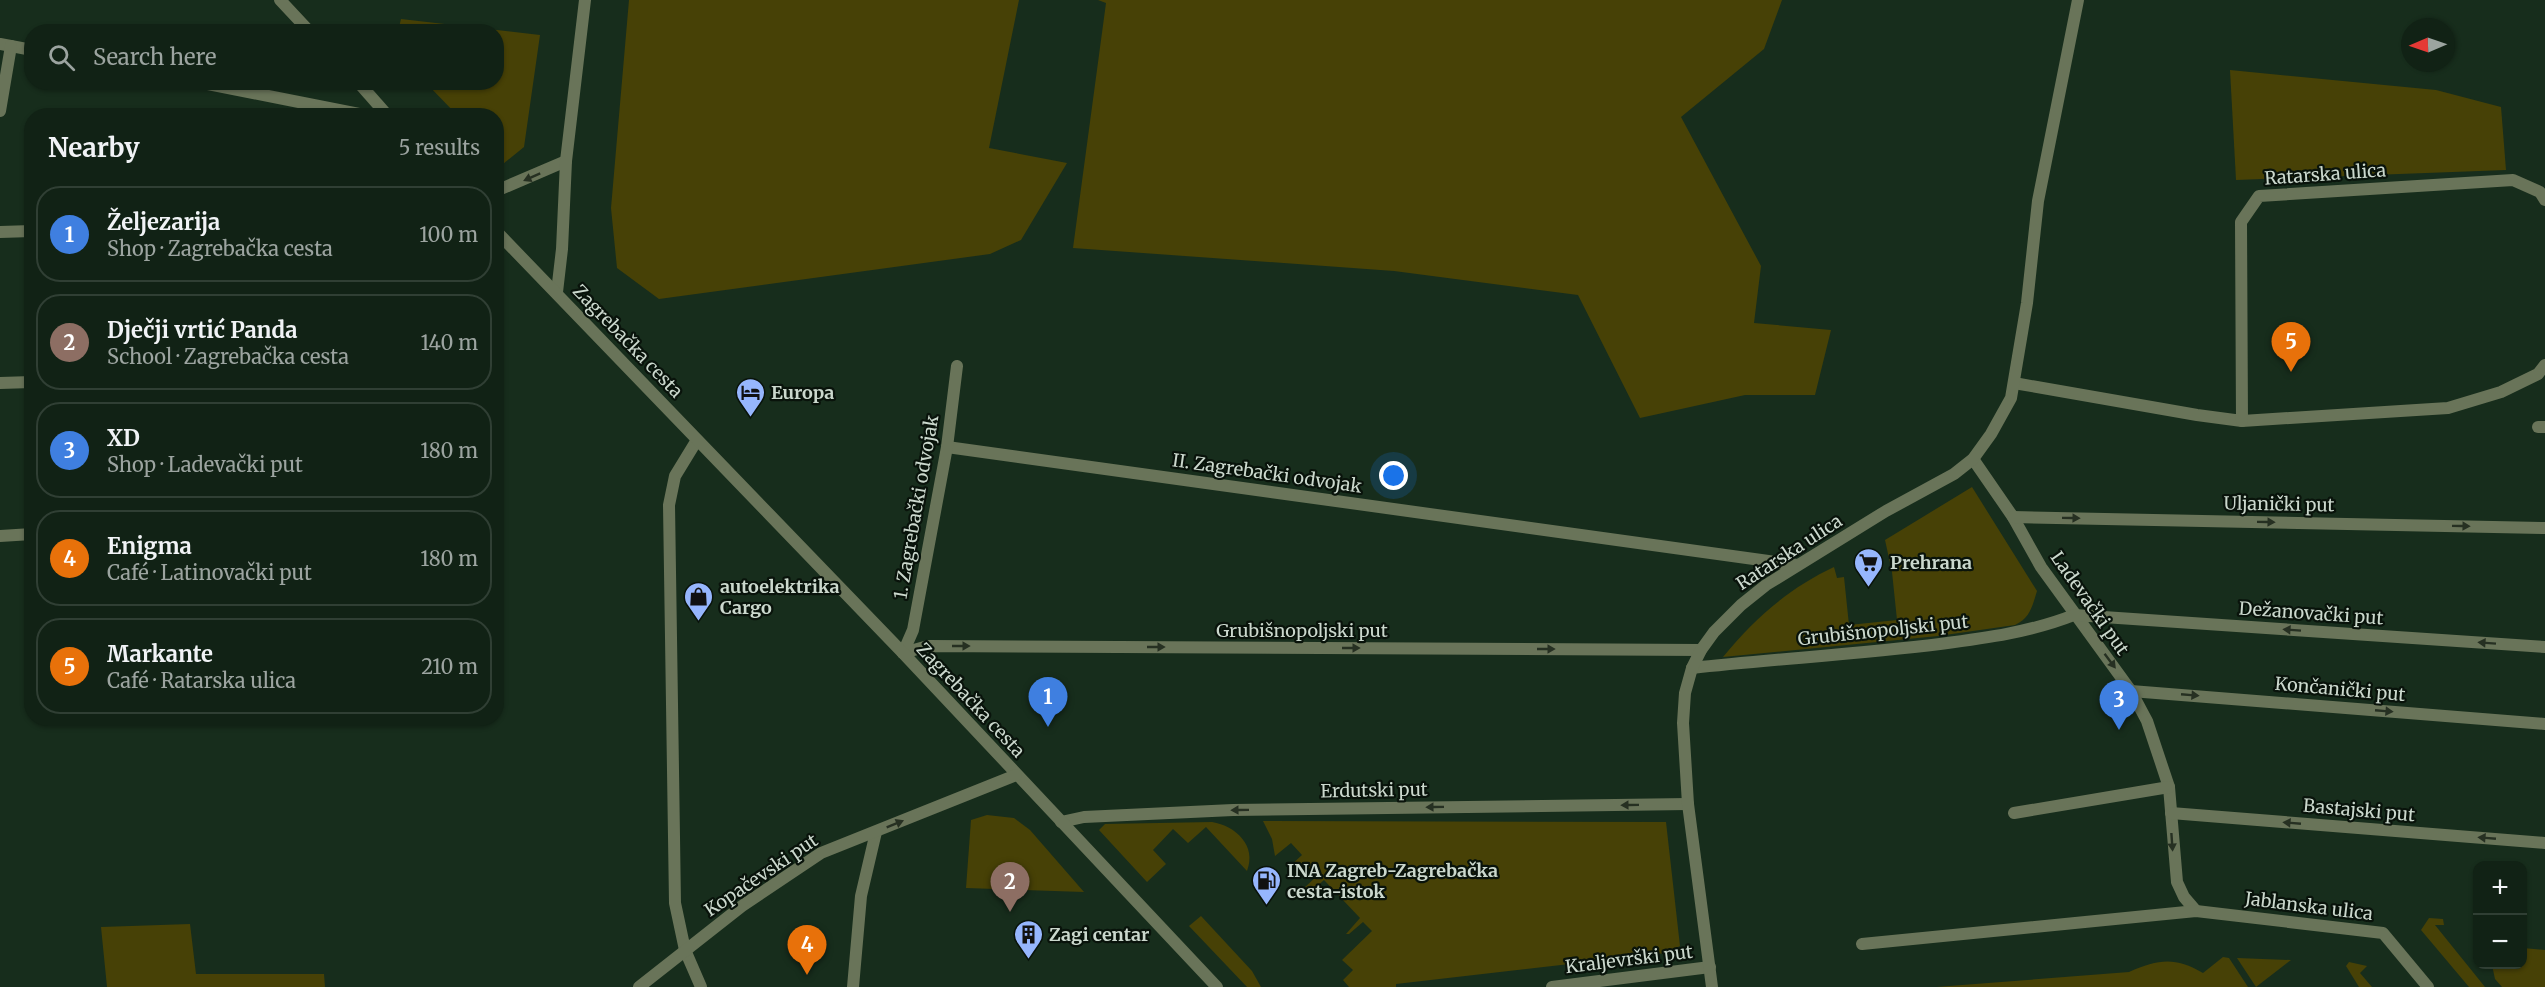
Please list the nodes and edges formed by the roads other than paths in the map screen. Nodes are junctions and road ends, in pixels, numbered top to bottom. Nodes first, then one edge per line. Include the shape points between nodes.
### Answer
1 (280, 0) edge
2 (585, 0) edge
3 (2078, 0) edge
4 (302, 24) edge
5 (6, 45) edge
6 (24, 48) edge
7 (238, 90) edge
8 (365, 90) edge
9 (328, 108) edge
10 (381, 108) edge
11 (0, 111) edge
12 (566, 161) junction
13 (504, 188) edge
14 (2545, 200) edge
15 (24, 231) edge
16 (0, 232) edge
17 (504, 239) edge
18 (557, 292) junction
19 (2545, 365) edge
20 (957, 366) dead end
21 (24, 382) edge
22 (0, 383) edge
23 (2014, 383) junction
24 (2242, 421) junction
25 (697, 440) junction
26 (947, 447) junction
27 (1972, 459) junction
28 (2013, 517) junction
29 (2545, 528) edge
30 (24, 534) edge
31 (0, 536) edge
32 (1797, 565) junction
33 (2074, 615) junction
34 (2545, 648) edge
35 (1701, 650) junction
36 (903, 653) junction
37 (1692, 668) junction
38 (2132, 691) junction
39 (2545, 724) edge
40 (1016, 775) junction
41 (2169, 787) junction
42 (1688, 804) junction
43 (2014, 813) dead end
44 (2170, 813) junction
45 (1061, 822) junction
46 (876, 832) junction
47 (2545, 843) edge
48 (2196, 911) junction
49 (1862, 944) dead end
50 (685, 950) junction
51 (1710, 967) junction
52 (639, 987) edge
53 (700, 987) edge
54 (853, 987) edge
55 (1217, 987) edge
56 (1552, 987) edge
57 (1712, 987) edge
58 (2428, 987) edge

1 - 4 street
2 - 12 street, Zagrebačka cesta
3 - 23 street, Ratarska ulica via 2038,201
5 - 6 street
5 - 11 street
7 - 9 street
8 - 10 street
12 -> 13 street
12 - 18 street, Zagrebačka cesta
14 - 24 street, Ratarska ulica via 2540,192 2513,180 2259,196 2241,222
15 - 16 street
17 - 18 street, Zagrebačka cesta
18 - 25 street, Zagrebačka cesta
19 - 24 street via 2538,374 2501,393 2448,408
20 - 26 street, 1. Zagrebački odvojak
21 - 22 street
23 - 24 street
23 - 27 street, Ratarska ulica via 2011,398
25 - 36 street, Zagrebačka cesta
25 - 50 street via 675,476 669,505 675,903
26 - 32 street, II. Zagrebački odvojak
26 - 36 street, 1. Zagrebački odvojak via 913,630
27 - 28 street, Ladevački put
27 - 32 street, Ratarska ulica via 1954,474
28 -> 29 street, Uljanički put
28 - 33 street, Ladevački put
30 - 31 street
32 - 35 street, Ratarska ulica via 1741,605
34 -> 33 street, Dežanovački put
33 - 37 street, Grubišnopoljski put via 2021,632 1895,650
33 -> 38 street, Ladevački put
36 -> 35 street, Grubišnopoljski put via 928,646
35 - 37 street, Ratarska ulica
36 - 40 street, Zagrebačka cesta
37 - 42 street, Ratarska ulica via 1683,723
38 -> 39 street, Končanički put
38 - 41 street, Ladevački put via 2147,721
40 - 45 street, Zagrebačka cesta
46 -> 40 street, Kopačevski put
41 - 43 street
41 - 44 street, Ladevački put
42 -> 45 street, Erdutski put via 1233,810 1084,817
42 - 51 street, Ratarska ulica
47 -> 44 street, Bastajski put
44 -> 48 street, Ladevački put via 2177,882
45 - 55 street, Zagrebačka cesta
46 - 50 street, Kopačevski put via 821,853
46 - 54 street via 861,896
48 - 49 street
48 - 58 street, Jablanska ulica via 2383,933
50 - 52 street, Kopačevski put
50 - 53 street
51 - 56 street, Kraljevrški put
51 - 57 street, Ratarska ulica

